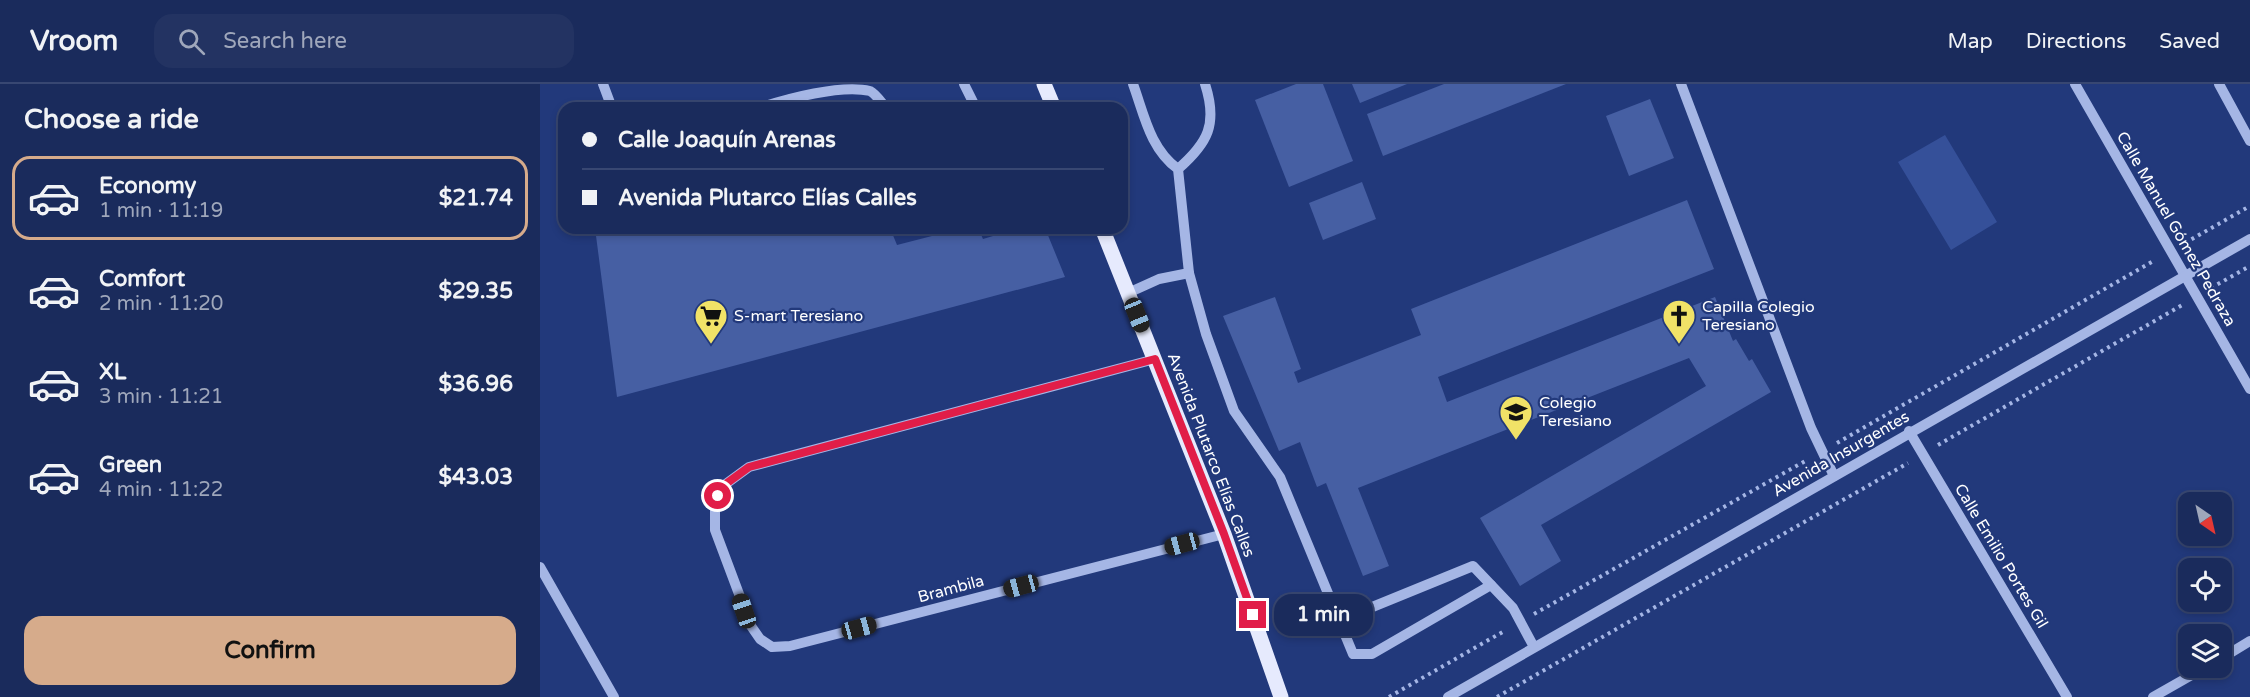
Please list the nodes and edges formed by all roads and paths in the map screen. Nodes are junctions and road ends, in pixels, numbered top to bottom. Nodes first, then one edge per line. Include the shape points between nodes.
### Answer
1 (603, 84) edge
2 (964, 84) edge
3 (1044, 84) edge
4 (1133, 84) edge
5 (1205, 84) edge
6 (1681, 84) edge
7 (2075, 84) edge
8 (2219, 84) edge
9 (610, 102) edge
10 (777, 102) edge
11 (880, 102) edge
12 (973, 102) edge
13 (1052, 102) edge
14 (2250, 141) edge
15 (1178, 168) junction
16 (1104, 234) edge
17 (2250, 239) edge
18 (2250, 266) edge
19 (1189, 273) junction
20 (2185, 275) junction
21 (1128, 293) junction
22 (2196, 297) junction
23 (1155, 359) junction
24 (2250, 388) edge
25 (1909, 431) junction
26 (1923, 454) junction
27 (1834, 476) junction
28 (1224, 534) junction
29 (540, 567) edge
30 (1491, 585) junction
31 (1338, 621) junction
32 (2250, 642) edge
33 (1534, 647) junction
34 (2232, 652) edge
35 (2186, 678) edge
36 (614, 697) edge
37 (1281, 697) edge
38 (1448, 697) edge
39 (1497, 697) edge
40 (2067, 697) edge
41 (2153, 697) edge

1 - 9 street
2 - 12 street
3 - 13 main road
4 - 15 street via 1157,148 1164,159
5 - 15 street via 1211,102 1210,131 1199,151
6 - 27 street via 1811,428
7 - 20 street, Calle Manuel Gómez Pedraza
8 - 14 street
10 - 11 street via 837,87 870,91
15 - 19 street
16 - 21 main road, Avenida Plutarco Elías Calles
17 - 20 street, Avenida Insurgentes
18 - 22 path
19 - 21 street via 1159,279
19 - 31 street via 1234,411 1280,477
20 - 22 street, Calle Manuel Gómez Pedraza
20 - 25 street, Avenida Insurgentes
21 - 23 main road, Avenida Plutarco Elías Calles
22 - 24 street, Calle Manuel Gómez Pedraza
22 - 26 path
23 - 28 main road, Avenida Plutarco Elías Calles
23 - 28 street, Brambila via 749,467 723,486 715,508 715,530 751,626 772,647 790,646
25 - 26 street, Calle Emilio Portes Gil
25 - 27 street, Avenida Insurgentes
26 - 39 path
26 - 40 street, Calle Emilio Portes Gil
27 - 33 street, Avenida Insurgentes
28 - 37 main road, Avenida Plutarco Elías Calles
29 - 36 street
30 - 31 street via 1473,566
30 - 31 street via 1372,654 1353,654
30 - 33 street via 1513,608
32 - 34 street
33 - 38 street, Avenida Insurgentes
35 - 41 street

